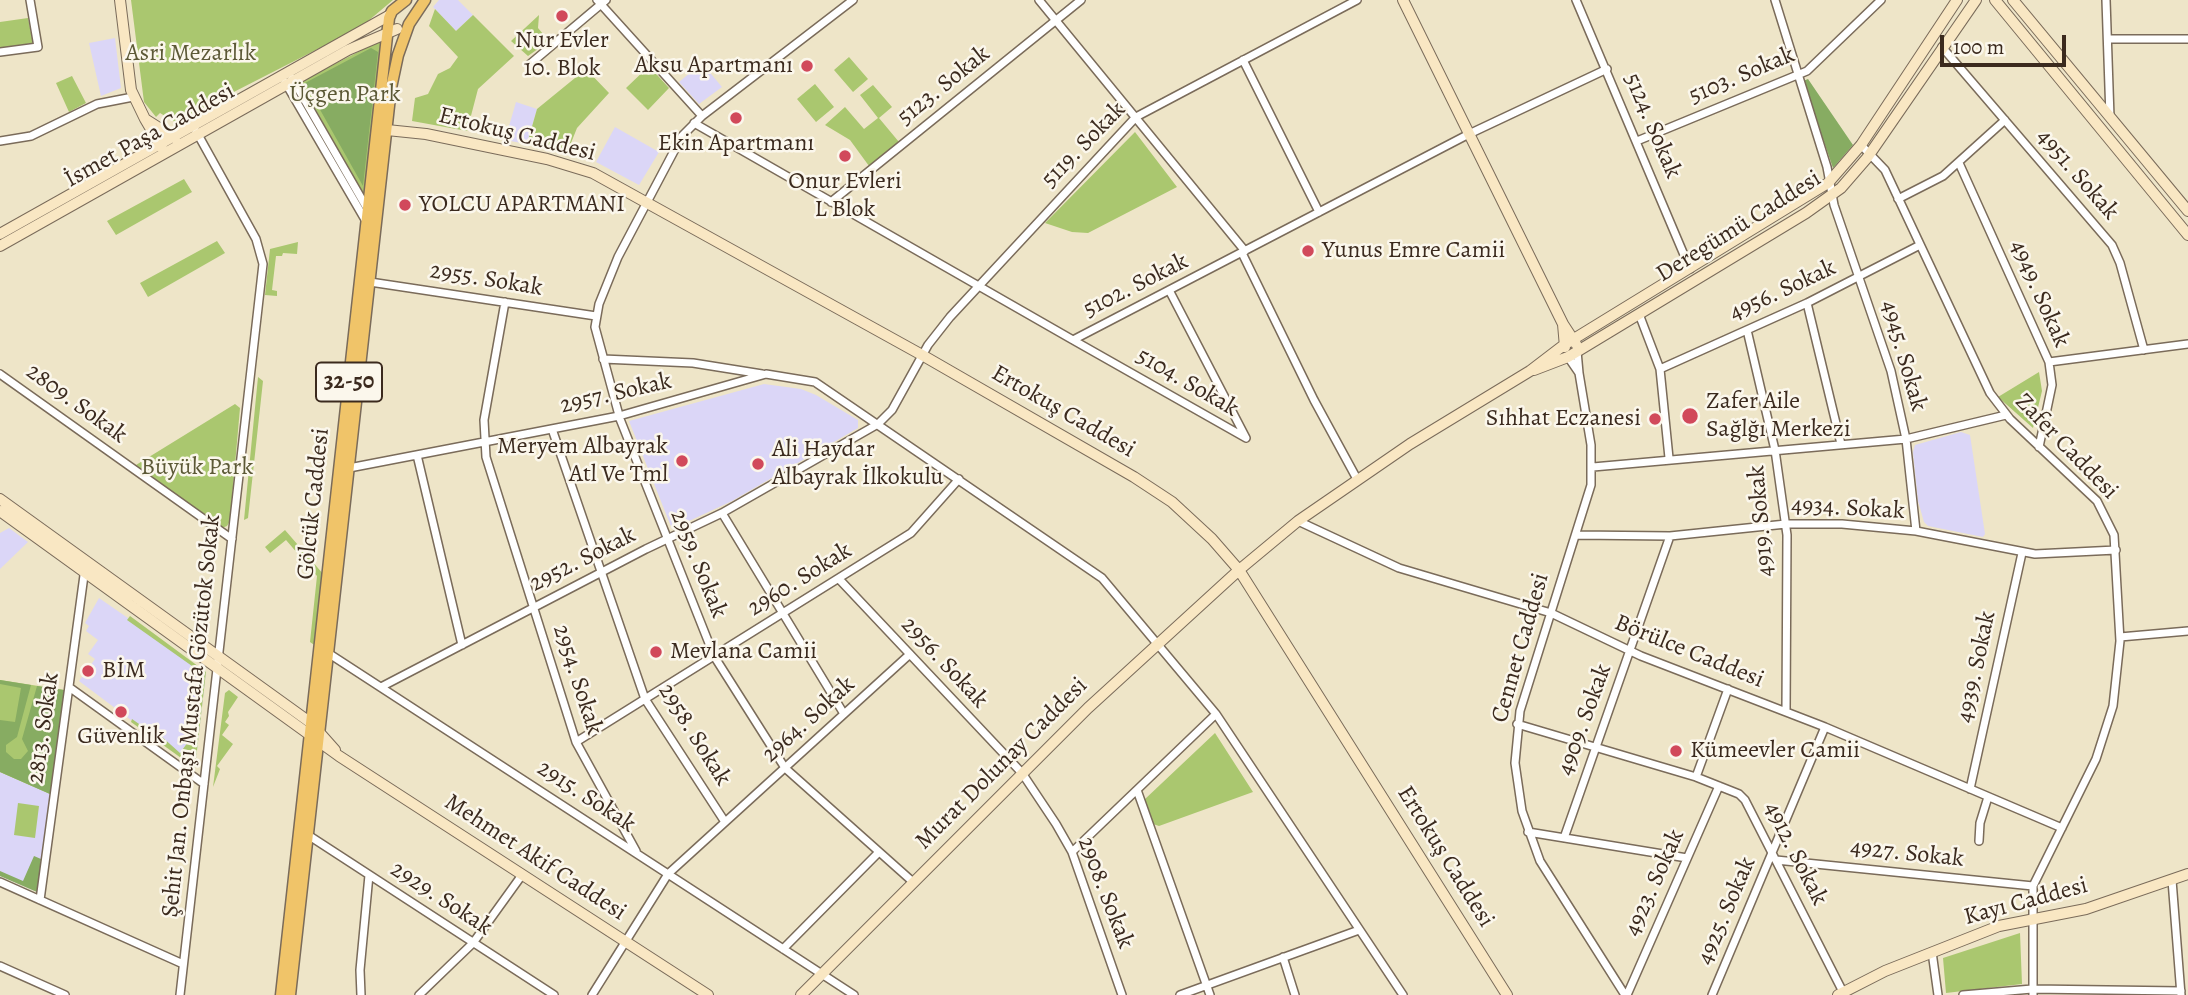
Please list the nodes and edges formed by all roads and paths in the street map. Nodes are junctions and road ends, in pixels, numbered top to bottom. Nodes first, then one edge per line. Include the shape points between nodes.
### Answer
1 (30, 0) edge
2 (120, 0) edge
3 (425, 0) edge
4 (853, 0) edge
5 (1039, 0) edge
6 (1081, 0) edge
7 (1357, 0) edge
8 (1404, 0) edge
9 (1576, 0) edge
10 (1775, 0) edge
11 (1881, 0) edge
12 (1957, 0) edge
13 (1976, 0) edge
14 (1995, 0) edge
15 (2013, 0) edge
16 (2106, 0) edge
17 (601, 1) edge
18 (395, 17) edge
19 (1056, 20) junction
20 (410, 23) junction
21 (2108, 39) junction
22 (2188, 39) edge
23 (1942, 47) junction
24 (0, 52) edge
25 (1243, 60) junction
26 (530, 64) dead end
27 (1607, 69) junction
28 (1798, 76) junction
29 (287, 78) junction
30 (133, 97) junction
31 (702, 116) junction
32 (1136, 117) junction
33 (2110, 118) junction
34 (145, 120) junction
35 (2005, 120) junction
36 (694, 123) junction
37 (195, 129) junction
38 (387, 130) junction
39 (1469, 134) junction
40 (171, 136) junction
41 (0, 141) edge
42 (182, 142) junction
43 (1637, 142) junction
44 (1861, 145) junction
45 (161, 147) junction
46 (1871, 153) junction
47 (1959, 163) junction
48 (1830, 180) junction
49 (1832, 195) junction
50 (1898, 200) junction
51 (645, 201) junction
52 (831, 202) junction
53 (1320, 212) junction
54 (2188, 212) edge
55 (372, 218) junction
56 (0, 234) edge
57 (2188, 235) edge
58 (1920, 245) junction
59 (0, 246) edge
60 (1244, 252) junction
61 (1690, 269) junction
62 (1860, 276) junction
63 (370, 282) junction
64 (978, 286) junction
65 (1170, 290) junction
66 (505, 302) junction
67 (1807, 303) junction
68 (1639, 314) junction
69 (596, 316) junction
70 (1747, 330) junction
71 (1073, 340) junction
72 (1569, 342) junction
73 (2188, 344) edge
74 (2144, 349) junction
75 (1573, 354) junction
76 (922, 355) junction
77 (603, 359) junction
78 (2049, 362) junction
79 (1660, 369) junction
80 (1530, 371) junction
81 (0, 373) edge
82 (766, 374) junction
83 (2007, 415) junction
84 (619, 416) junction
85 (878, 425) junction
86 (552, 429) junction
87 (1906, 439) junction
88 (483, 442) junction
89 (1841, 444) junction
90 (2039, 447) junction
91 (1775, 450) junction
92 (417, 455) junction
93 (1669, 458) junction
94 (1592, 467) junction
95 (349, 468) junction
96 (959, 479) junction
97 (1357, 479) junction
98 (0, 499) edge
99 (722, 513) junction
100 (5, 514) edge
101 (1298, 521) junction
102 (1786, 524) junction
103 (1916, 531) junction
104 (1577, 535) junction
105 (1670, 536) junction
106 (232, 539) junction
107 (667, 539) junction
108 (2116, 550) junction
109 (2022, 552) junction
110 (85, 566) junction
111 (1239, 570) junction
112 (599, 573) junction
113 (839, 579) junction
114 (533, 608) junction
115 (783, 613) junction
116 (1551, 613) junction
117 (2188, 631) edge
118 (2120, 636) junction
119 (1159, 643) junction
120 (462, 645) junction
121 (1630, 652) junction
122 (328, 653) junction
123 (910, 654) junction
124 (714, 656) junction
125 (218, 662) junction
126 (69, 687) junction
127 (381, 687) junction
128 (1728, 689) junction
129 (645, 699) junction
130 (1786, 711) junction
131 (844, 714) junction
132 (1216, 714) junction
133 (1517, 724) junction
134 (1825, 727) junction
135 (315, 732) junction
136 (576, 743) junction
137 (1596, 747) junction
138 (785, 768) junction
139 (1021, 773) junction
140 (1696, 777) junction
141 (204, 784) junction
142 (1719, 786) junction
143 (1970, 789) junction
144 (1137, 790) junction
145 (1988, 797) junction
146 (725, 822) junction
147 (2062, 828) junction
148 (1528, 832) junction
149 (308, 835) junction
150 (1564, 838) junction
151 (1979, 841) dead end
152 (878, 852) junction
153 (1072, 852) junction
154 (638, 854) junction
155 (1774, 856) junction
156 (1687, 858) junction
157 (668, 874) junction
158 (2188, 874) edge
159 (369, 875) junction
160 (522, 875) junction
161 (2172, 880) junction
162 (0, 882) edge
163 (913, 882) junction
164 (2033, 886) junction
165 (40, 900) junction
166 (2032, 918) junction
167 (1359, 930) junction
168 (624, 940) junction
169 (473, 943) junction
170 (783, 949) junction
171 (1932, 952) junction
172 (1283, 957) junction
173 (183, 964) junction
174 (0, 966) edge
175 (822, 974) junction
176 (1207, 985) junction
177 (2032, 992) edge
178 (1841, 993) edge
179 (2183, 994) edge
180 (65, 995) edge
181 (180, 995) edge
182 (281, 995) edge
183 (290, 995) edge
184 (361, 995) edge
185 (419, 995) edge
186 (554, 995) edge
187 (592, 995) edge
188 (708, 995) edge
189 (802, 995) edge
190 (854, 995) edge
191 (1122, 995) edge
192 (1180, 995) edge
193 (1210, 995) edge
194 (1295, 995) edge
195 (1404, 995) edge
196 (1507, 995) edge
197 (1626, 995) edge
198 (1713, 995) edge
199 (1938, 995) edge
200 (1964, 995) edge

1 - 24 street via 38,47
2 - 30 main road
3 - 20 main road
4 - 31 street, 2959. Sokak
5 - 19 street
6 - 19 street, 5123. Sokak
7 - 25 street, 5119. Sokak
8 - 39 main road, Cennet Caddesi
9 - 27 street, 5124. Sokak
10 - 28 street, 4945. Sokak
11 - 28 street, 5103. Sokak via 1821,60
12 - 44 main road, Deregümü Caddesi
13 - 23 main road, Deregümü Caddesi
14 - 57 main road
15 - 33 main road
16 - 21 street
17 - 26 street
17 - 31 street
18 - 20 main road
18 - 20 main road via 408,12
18 - 29 main road, İsmet Paşa Caddesi
18 - 29 main road, İsmet Paşa Caddesi
18 - 55 main road, Gölcük Caddesi / 32-50
19 - 32 street
19 - 52 street, 5123. Sokak
20 - 38 main road, Gölcük Caddesi via 395,66
21 - 22 street
21 - 33 street
23 - 35 street, 4951. Sokak
23 - 46 main road, Deregümü Caddesi
25 - 32 street, 5119. Sokak
25 - 53 street
27 - 39 street, 5102. Sokak
27 - 43 street, 5124. Sokak
28 - 43 street, 5103. Sokak
28 - 48 street, 4945. Sokak
29 - 37 main road, İsmet Paşa Caddesi
29 - 55 street
29 - 55 street
30 - 34 main road
30 - 41 street via 97,104 31,136
31 - 36 street, 2959. Sokak
32 - 60 street
32 - 64 street, 5119. Sokak
33 - 54 main road
34 - 40 main road
34 - 45 main road
35 - 47 street
35 - 74 street, 4951. Sokak via 2115,251
36 - 51 street, 2959. Sokak via 674,148
36 - 52 street, 5102. Sokak
37 - 40 main road, İsmet Paşa Caddesi
37 - 42 main road, İsmet Paşa Caddesi
37 - 106 street, Şehit Jan. Onbaşı Mustafa Gözütok Sokak via 263,258
38 - 51 main road, Ertokuş Caddesi via 569,164
38 - 55 main road, Gölcük Caddesi
39 - 53 street, 5102. Sokak
39 - 72 main road, Cennet Caddesi
40 - 42 main road
40 - 45 main road, İsmet Paşa Caddesi
42 - 45 main road, İsmet Paşa Caddesi
43 - 61 street, 5124. Sokak
44 - 46 street, Zafer Caddesi
44 - 48 main road, Deregümü Caddesi
45 - 56 main road, İsmet Paşa Caddesi
45 - 59 main road, İsmet Paşa Caddesi
46 - 49 main road, Deregümü Caddesi
46 - 50 street, Zafer Caddesi
47 - 50 street
47 - 78 street, 4949. Sokak
48 - 49 street, 4945. Sokak
48 - 61 main road, Deregümü Caddesi
49 - 62 street, 4945. Sokak
49 - 68 main road, Deregümü Caddesi
50 - 58 street, Zafer Caddesi
51 - 69 street, 2959. Sokak
51 - 76 main road, Ertokuş Caddesi
52 - 64 street, 5102. Sokak
53 - 60 street, 5102. Sokak
55 - 63 main road, Gölcük Caddesi
55 - 135 main road, Gölcük Caddesi / 32-50
58 - 62 street, 4956. Sokak
58 - 83 street, Zafer Caddesi via 1987,388
60 - 65 street, 5102. Sokak
60 - 97 street
61 - 72 main road, Deregümü Caddesi
62 - 67 street, 4956. Sokak
62 - 87 street, 4945. Sokak via 1891,371
63 - 66 street, 2955. Sokak
63 - 95 main road, Gölcük Caddesi / 32-50
64 - 71 street, 5102. Sokak
64 - 76 street, 5119. Sokak
65 - 71 street, 5102. Sokak
65 - 71 street, 5104. Sokak via 1246,438
66 - 69 street, 2955. Sokak
66 - 88 street, 2954. Sokak
67 - 70 street, 4956. Sokak
67 - 89 street
68 - 75 main road, Deregümü Caddesi
68 - 79 street
69 - 77 street, 2959. Sokak
70 - 79 street, 4956. Sokak
70 - 91 street, 4919. Sokak
72 - 75 main road, Cennet Caddesi
72 - 80 main road, Deregümü Caddesi
73 - 74 street
74 - 78 street
75 - 80 main road, Deregümü Caddesi
75 - 94 street, Cennet Caddesi
76 - 85 street, 2952. Sokak via 892,410
76 - 111 main road, Ertokuş Caddesi via 1152,488 1197,524
77 - 82 street via 693,363
77 - 84 street, 2959. Sokak
78 - 90 street, 4949. Sokak via 2051,393
79 - 93 street
80 - 97 main road, Deregümü Caddesi
81 - 106 street, 2809. Sokak
82 - 84 street, 2957. Sokak
82 - 85 street, 2957. Sokak via 815,382
83 - 87 street
83 - 90 street, Zafer Caddesi
84 - 86 street, 2957. Sokak
84 - 107 street, 2959. Sokak
85 - 96 street, 2957. Sokak
85 - 99 street, 2952. Sokak
86 - 88 street, 2957. Sokak
86 - 112 street, 2958. Sokak
87 - 89 street
87 - 103 street, 4945. Sokak
88 - 92 street, 2957. Sokak
88 - 114 street, 2954. Sokak
89 - 91 street
90 - 108 street, Zafer Caddesi via 2098,501 2110,523
91 - 93 street
91 - 102 street, 4919. Sokak
92 - 95 street, 2957. Sokak
92 - 120 street
93 - 94 street
94 - 104 street, Cennet Caddesi
95 - 122 main road, Gölcük Caddesi / 32-50
96 - 113 street, 2960. Sokak via 911,533
96 - 119 street, 2957. Sokak via 1091,568
97 - 101 main road, Deregümü Caddesi
98 - 100 main road, Mehmet Akif Caddesi
99 - 107 street, 2952. Sokak
99 - 115 street
100 - 110 main road, Mehmet Akif Caddesi
101 - 111 main road, Deregümü Caddesi
101 - 116 street, Börülce Caddesi via 1399,568
102 - 103 street, 4934. Sokak
102 - 105 street, 4934. Sokak
102 - 130 street, 4919. Sokak
103 - 109 street, 4934. Sokak
104 - 105 street, 4934. Sokak
104 - 116 street, Cennet Caddesi
105 - 121 street, 4909. Sokak
106 - 125 street, Şehit Jan. Onbaşı Mustafa Gözütok Sokak
107 - 112 street, 2952. Sokak
107 - 124 street, 2959. Sokak
108 - 109 street, 4934. Sokak via 2047,555
108 - 118 street, Zafer Caddesi
109 - 143 street, 4939. Sokak
110 - 125 main road, Mehmet Akif Caddesi
110 - 126 street, 2813. Sokak
111 - 119 main road, Murat Dolunay Caddesi
111 - 196 main road, Ertokuş Caddesi
112 - 114 street, 2952. Sokak
112 - 129 street, 2958. Sokak
113 - 115 street, 2960. Sokak
113 - 123 street, 2956. Sokak
114 - 120 street, 2952. Sokak
114 - 136 street, 2954. Sokak
115 - 124 street, 2960. Sokak
115 - 131 street
116 - 121 street, Börülce Caddesi
116 - 133 street, Cennet Caddesi
117 - 118 street
118 - 147 street, Zafer Caddesi via 2109,724
119 - 132 street, 2957. Sokak
119 - 139 main road, Murat Dolunay Caddesi
120 - 127 street, 2952. Sokak
121 - 128 street, Börülce Caddesi
121 - 137 street, 4909. Sokak
122 - 127 street, 2915. Sokak
122 - 135 main road, Gölcük Caddesi / 32-50
123 - 131 street, 2964. Sokak
123 - 139 street, 2956. Sokak
124 - 129 street, 2960. Sokak
124 - 138 street, 2959. Sokak
125 - 135 main road, Mehmet Akif Caddesi
125 - 141 street, Şehit Jan. Onbaşı Mustafa Gözütok Sokak
126 - 141 street
126 - 165 street, 2813. Sokak
127 - 154 street, 2915. Sokak
128 - 130 street, Börülce Caddesi
128 - 140 street
129 - 136 street, 2960. Sokak
129 - 146 street, 2958. Sokak
130 - 134 street, Börülce Caddesi
131 - 138 street, 2964. Sokak
132 - 144 street
132 - 167 street, 2957. Sokak
133 - 137 street, 4912. Sokak
133 - 148 street, Cennet Caddesi via 1515,763
134 - 143 street, Börülce Caddesi
134 - 155 street, 4925. Sokak
135 - 149 main road, Gölcük Caddesi / 32-50
135 - 160 main road, Mehmet Akif Caddesi via 339,756
135 - 182 main road, Gölcük Caddesi / 32-50
136 - 154 street, 2954. Sokak
137 - 140 street, 4912. Sokak
137 - 150 street, 4909. Sokak
138 - 146 street, 2964. Sokak
138 - 152 street, 2959. Sokak
139 - 153 street, 2908. Sokak
139 - 163 main road, Murat Dolunay Caddesi
140 - 142 street, 4912. Sokak
141 - 173 street, Şehit Jan. Onbaşı Mustafa Gözütok Sokak
142 - 155 street, 4912. Sokak via 1745,800
142 - 156 street, 4923. Sokak
143 - 145 street, Börülce Caddesi
144 - 153 street
144 - 176 street
145 - 147 street, Börülce Caddesi
145 - 151 street
146 - 157 street, 2964. Sokak
147 - 164 street, Zafer Caddesi
148 - 150 street
148 - 197 street, Cennet Caddesi via 1547,874
149 - 159 street, 2929. Sokak
149 - 183 main road, Gölcük Caddesi / 32-50
150 - 156 street
152 - 163 street, 2959. Sokak
152 - 170 street
153 - 191 street, 2908. Sokak
154 - 157 street, 2915. Sokak
155 - 164 street, 4927. Sokak
155 - 178 street, 4912. Sokak
155 - 198 street, 4925. Sokak
156 - 197 street, 4923. Sokak
157 - 168 street, 2964. Sokak
157 - 170 street, 2915. Sokak
158 - 161 main road, Kayı Caddesi
159 - 169 street, 2929. Sokak
159 - 184 street
160 - 168 main road, Mehmet Akif Caddesi
160 - 169 street
161 - 166 main road, Kayı Caddesi via 2086,909
161 - 179 street
162 - 165 street
163 - 175 main road, Murat Dolunay Caddesi
164 - 166 street, Zafer Caddesi
165 - 173 street
166 - 171 main road, Kayı Caddesi
166 - 177 street, Zafer Caddesi
167 - 172 street
167 - 195 street, 2957. Sokak
168 - 187 street, 2964. Sokak
168 - 188 main road, Mehmet Akif Caddesi
169 - 185 street
169 - 186 street, 2929. Sokak
170 - 175 street, 2915. Sokak
171 - 178 main road, Kayı Caddesi
171 - 199 street
172 - 176 street
172 - 194 street
173 - 181 street, Şehit Jan. Onbaşı Mustafa Gözütok Sokak
174 - 180 street
175 - 189 main road, Murat Dolunay Caddesi
175 - 190 street, 2915. Sokak
176 - 192 street
176 - 193 street
177 - 179 street
177 - 200 street

